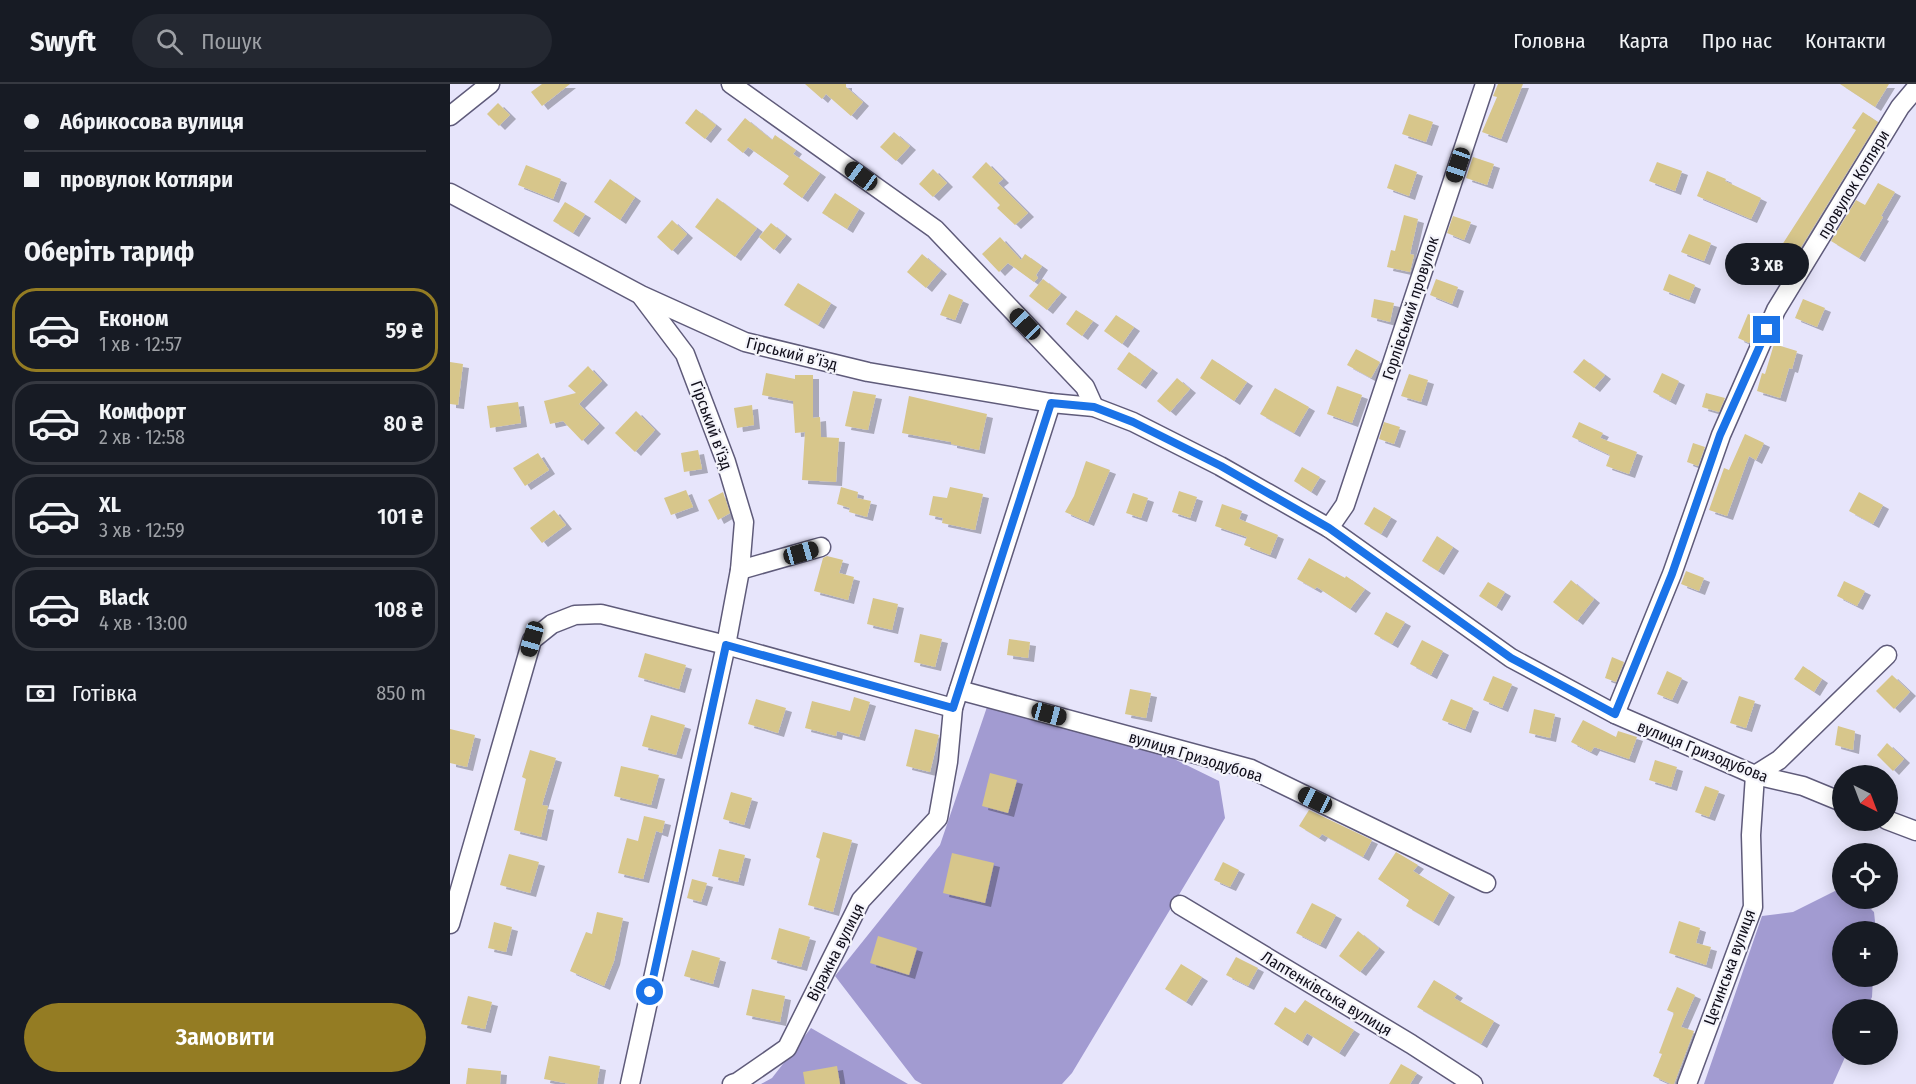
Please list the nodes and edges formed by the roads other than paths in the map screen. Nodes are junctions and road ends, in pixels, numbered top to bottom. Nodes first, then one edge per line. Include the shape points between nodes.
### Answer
1 (490, 84) edge
2 (731, 84) edge
3 (1485, 84) edge
4 (1916, 88) edge
5 (450, 116) edge
6 (450, 193) edge
7 (641, 295) junction
8 (1051, 403) junction
9 (1094, 407) junction
10 (1329, 528) junction
11 (821, 547) dead end
12 (740, 570) junction
13 (726, 645) junction
14 (1887, 655) dead end
15 (959, 690) junction
16 (953, 708) junction
17 (1615, 714) junction
18 (1755, 775) junction
19 (1832, 798) edge
20 (1898, 824) edge
21 (1916, 831) edge
22 (1486, 883) dead end
23 (1180, 904) dead end
24 (450, 924) edge
25 (630, 1084) edge
26 (732, 1084) edge
27 (1473, 1084) edge
28 (1687, 1084) edge

1 - 5 street
2 - 9 street via 935,229 1085,387
3 - 10 street, Горлівський провулок via 1345,505
4 - 17 street, провулок Котляри via 1900,107 1776,309 1720,435 1672,574
6 - 7 street, Гірський в’їзд
7 - 8 street, Гірський в’їзд via 745,342 868,372
7 - 12 street, Гірський в'їзд via 685,354 726,462 744,522
8 - 9 street, Гірський в’їзд
8 - 15 street
9 - 10 street, вулиця Гризодубова via 1221,466
10 - 17 street, вулиця Гризодубова via 1511,658
11 - 12 street
12 - 13 street, Гірський в'їзд
13 - 16 street
13 - 24 street via 601,614 575,615 552,624 532,639
13 - 25 street, Гірський в'їзд
14 - 18 street via 1779,760
15 - 16 street
15 - 22 street, вулиця Гризодубова via 1251,769
16 - 26 street, Віражна вулиця via 938,818 861,900 787,1048
17 - 18 street, вулиця Гризодубова
18 - 19 street, вулиця Гризодубова via 1803,786
18 - 28 street, Цетинська вулиця via 1750,835 1753,907
20 - 21 street
23 - 27 street, Лаптенківська вулиця

